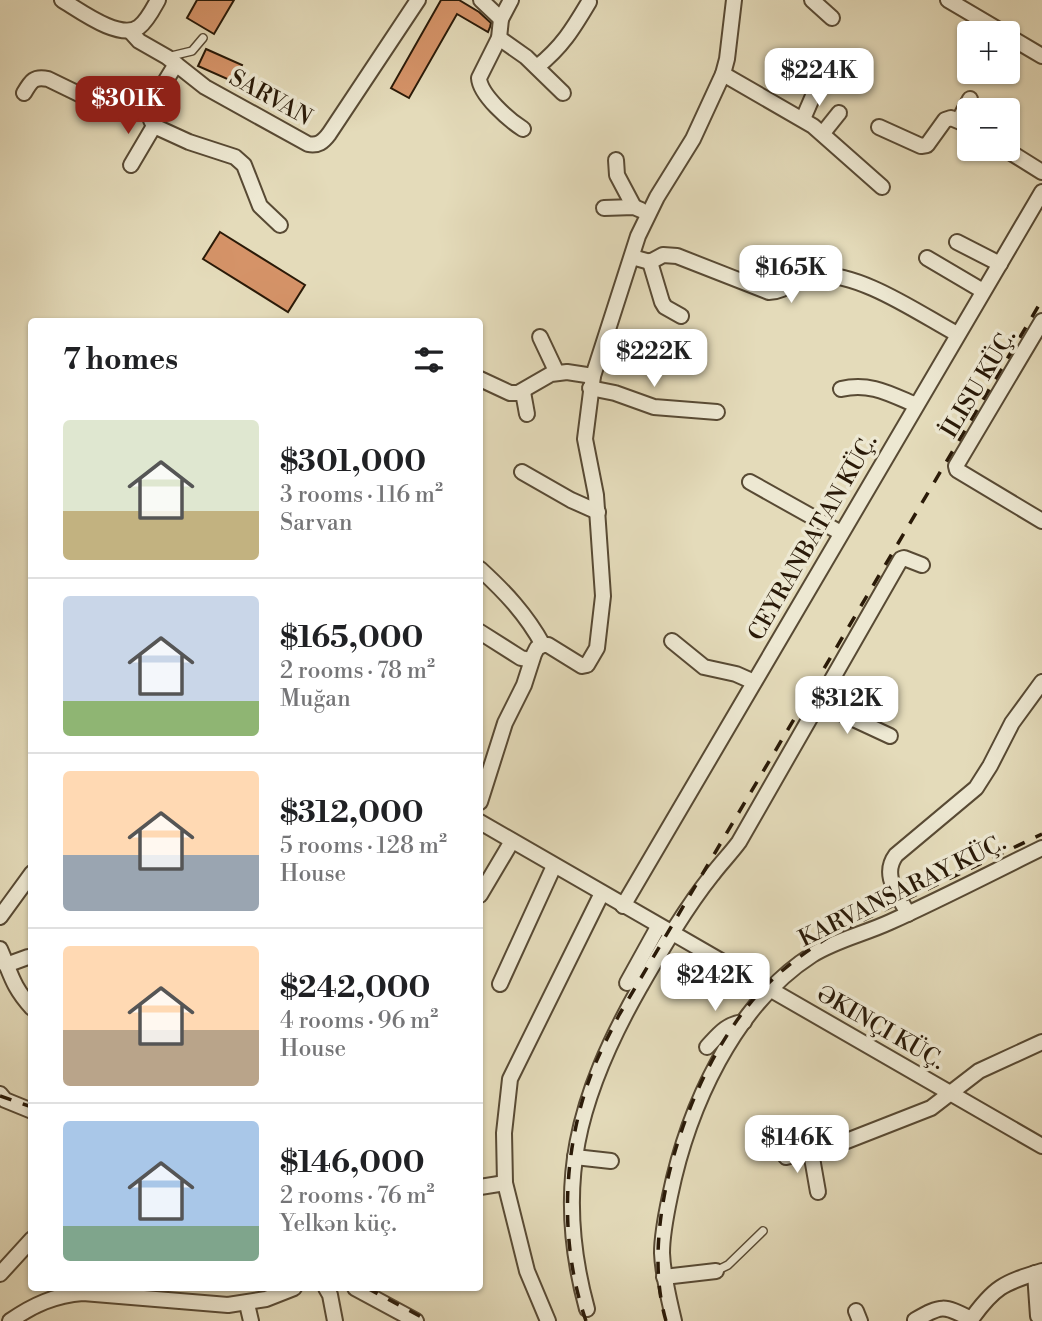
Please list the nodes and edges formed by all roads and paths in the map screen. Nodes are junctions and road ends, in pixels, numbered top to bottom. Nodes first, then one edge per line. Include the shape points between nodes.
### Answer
1 (62, 0) edge
2 (158, 0) edge
3 (418, 0) edge
4 (481, 0) edge
5 (511, 0) edge
6 (734, 0) edge
7 (812, 0) edge
8 (948, 0) edge
9 (589, 2) dead end
10 (832, 18) dead end
11 (501, 19) junction
12 (984, 21) edge
13 (130, 31) junction
14 (203, 38) dead end
15 (499, 38) junction
16 (1020, 43) edge
17 (1042, 56) edge
18 (171, 61) junction
19 (537, 67) junction
20 (723, 74) junction
21 (822, 75) dead end
22 (24, 93) dead end
23 (563, 93) dead end
24 (149, 108) junction
25 (839, 113) dead end
26 (803, 119) junction
27 (957, 120) edge
28 (154, 126) junction
29 (879, 127) dead end
30 (523, 129) dead end
31 (823, 133) junction
32 (1020, 158) edge
33 (616, 160) dead end
34 (131, 165) dead end
35 (1042, 172) edge
36 (882, 187) dead end
37 (1042, 191) edge
38 (634, 207) junction
39 (604, 208) dead end
40 (649, 213) junction
41 (280, 225) dead end
42 (957, 242) dead end
43 (632, 257) junction
44 (927, 258) dead end
45 (650, 262) junction
46 (1000, 264) junction
47 (983, 291) junction
48 (681, 316) dead end
49 (1042, 321) edge
50 (957, 334) junction
51 (540, 337) dead end
52 (557, 373) junction
53 (483, 380) edge
54 (591, 382) junction
55 (841, 388) dead end
56 (523, 392) junction
57 (916, 405) junction
58 (717, 412) dead end
59 (527, 414) dead end
60 (522, 472) dead end
61 (750, 482) dead end
62 (598, 512) junction
63 (1042, 521) edge
64 (841, 533) junction
65 (922, 565) dead end
66 (483, 572) edge
67 (483, 634) edge
68 (672, 641) dead end
69 (542, 645) junction
70 (531, 660) junction
71 (1042, 681) edge
72 (754, 682) junction
73 (819, 703) junction
74 (890, 736) dead end
75 (483, 793) edge
76 (483, 824) edge
77 (512, 841) junction
78 (1042, 848) edge
79 (554, 866) junction
80 (28, 878) edge
81 (483, 890) edge
82 (601, 893) junction
83 (623, 906) junction
84 (908, 914) junction
85 (0, 917) edge
86 (658, 927) junction
87 (672, 934) junction
88 (0, 949) edge
89 (28, 957) dead end
90 (6, 965) junction
91 (626, 983) dead end
92 (500, 984) dead end
93 (770, 990) junction
94 (28, 1003) edge
95 (744, 1022) junction
96 (1042, 1042) edge
97 (707, 1047) dead end
98 (951, 1093) junction
99 (2, 1098) edge
100 (28, 1109) edge
101 (1042, 1146) edge
102 (811, 1152) junction
103 (575, 1157) junction
104 (786, 1157) dead end
105 (611, 1161) dead end
106 (505, 1183) junction
107 (483, 1187) edge
108 (818, 1192) dead end
109 (762, 1231) dead end
110 (28, 1243) edge
111 (716, 1271) joint
112 (1039, 1272) edge
113 (0, 1273) edge
114 (664, 1277) junction
115 (285, 1291) edge
116 (328, 1291) edge
117 (361, 1291) edge
118 (247, 1304) junction
119 (587, 1309) dead end
120 (1038, 1315) dead end
121 (915, 1320) edge
122 (970, 1320) edge
123 (10, 1321) edge
124 (251, 1321) edge
125 (335, 1321) edge
126 (416, 1321) edge
127 (548, 1321) edge
128 (674, 1321) edge

1 - 13 street, SARVAN via 107,26
2 - 13 street via 140,26
3 - 18 street, SARVAN via 329,134 314,145 205,87
4 - 11 street
5 - 11 street
6 - 20 street
7 - 10 street
8 - 12 street
9 - 19 street via 567,39
11 - 15 street
13 - 18 street, SARVAN
14 - 18 lane via 192,51
15 - 19 street
15 - 30 street via 479,84
16 - 17 street
18 - 24 street
19 - 23 street
20 - 26 street
20 - 40 street via 694,139
21 - 26 street
22 - 24 street via 39,77 118,113
24 - 28 street
25 - 31 street
26 - 31 street
27 - 29 street via 945,120 933,139 921,146
28 - 34 street
28 - 41 street via 235,157 244,165 260,206
31 - 36 street
32 - 35 street
33 - 38 street via 617,175
37 - 46 street, CEYRANBATAN KÜÇ.
38 - 39 street
38 - 40 street
40 - 43 street
42 - 46 street
43 - 45 street
43 - 54 street
44 - 47 street
45 - 48 street via 662,302
45 - 50 street via 663,255 677,256 769,292 779,292 802,277 836,276 879,292
46 - 47 street, CEYRANBATAN KÜÇ.
47 - 50 street, CEYRANBATAN KÜÇ.
49 - 63 street, İLISU KÜÇ. via 957,461 957,470
50 - 57 street, CEYRANBATAN KÜÇ.
51 - 52 street
52 - 54 street
52 - 56 street
53 - 56 street via 510,393
54 - 58 street via 654,407
54 - 62 street via 585,439
55 - 57 street via 872,387
56 - 59 street
57 - 64 street, CEYRANBATAN KÜÇ.
60 - 62 street
61 - 64 street
62 - 69 street via 603,596 597,648 582,666
64 - 72 street, CEYRANBATAN KÜÇ.
65 - 73 street via 901,559
66 - 69 street via 517,604
67 - 70 street
68 - 72 street via 704,667
69 - 70 street
70 - 75 street
71 - 84 street via 976,788 891,861 889,877
72 - 83 street, CEYRANBATAN KÜÇ.
73 - 74 street
73 - 87 street via 739,842
76 - 77 street, ƏKINÇI KÜÇ.
77 - 79 street, ƏKINÇI KÜÇ.
77 - 81 street
78 - 84 street, KARVANSARAY KÜÇ.
79 - 82 street, ƏKINÇI KÜÇ.
79 - 92 street
80 - 85 street
82 - 83 street, ƏKINÇI KÜÇ.
82 - 106 street via 510,1079
83 - 86 street, ƏKINÇI KÜÇ.
84 - 93 street, KARVANSARAY KÜÇ. via 832,943
86 - 87 street, ƏKINÇI KÜÇ.
86 - 91 street
87 - 93 street, ƏKINÇI KÜÇ.
87 - 103 street via 601,1063
88 - 90 street
89 - 90 street
90 - 94 street
93 - 95 street, KARVANSARAY KÜÇ.
93 - 98 street, ƏKINÇI KÜÇ.
95 - 97 street via 726,1027
95 - 114 street, KARVANSARAY KÜÇ. via 705,1087 683,1143 665,1221
96 - 98 street via 979,1071
98 - 101 street, ƏKINÇI KÜÇ.
98 - 102 street via 931,1108
99 - 100 street
102 - 104 street
102 - 108 street
103 - 105 street
103 - 119 street via 572,1233
106 - 107 street
106 - 127 street via 527,1271
109 - 111 lane via 729,1265
110 - 113 street
111 - 114 street
112 - 120 street
112 - 122 street via 999,1286
114 - 128 street, KARVANSARAY KÜÇ.
115 - 118 street
116 - 125 street
117 - 126 street
118 - 123 street via 62,1294
118 - 124 street
121 - 122 street via 948,1307

